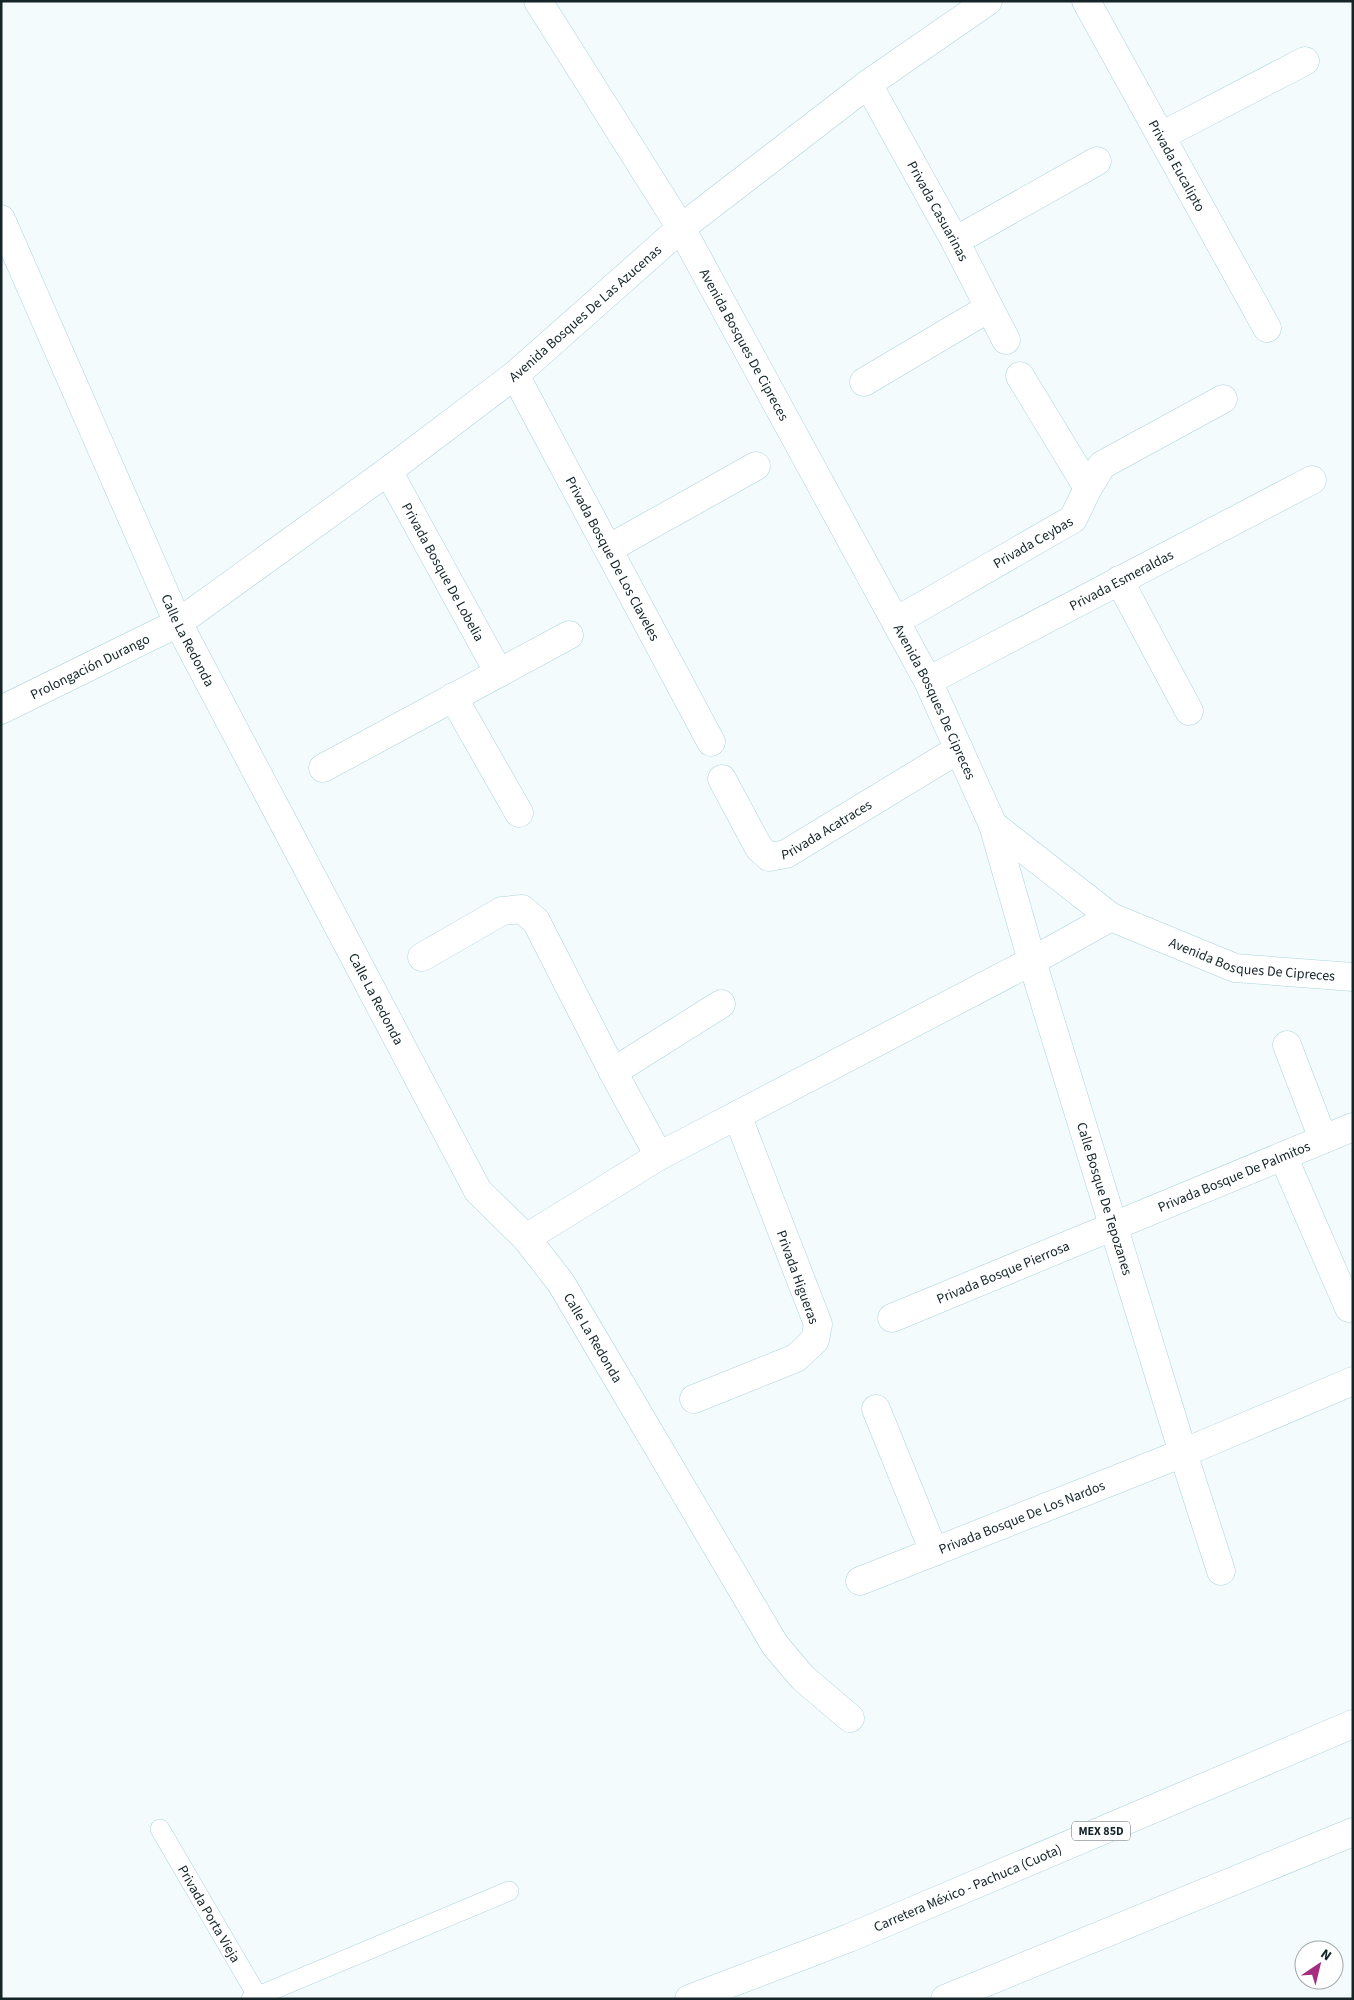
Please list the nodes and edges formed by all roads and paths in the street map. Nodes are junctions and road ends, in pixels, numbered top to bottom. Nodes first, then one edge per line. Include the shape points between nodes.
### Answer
1 (538, 1) edge
2 (988, 1) edge
3 (1086, 1) edge
4 (1304, 61) dead end
5 (868, 84) junction
6 (1161, 136) junction
7 (1097, 161) dead end
8 (1, 219) edge
9 (681, 228) junction
10 (955, 241) junction
11 (989, 308) junction
12 (1266, 328) dead end
13 (1006, 340) dead end
14 (515, 375) junction
15 (1020, 376) dead end
16 (864, 382) dead end
17 (1223, 400) dead end
18 (756, 466) dead end
19 (388, 471) junction
20 (1312, 480) dead end
21 (1088, 488) junction
22 (608, 549) junction
23 (1119, 580) junction
24 (896, 620) junction
25 (178, 623) junction
26 (568, 635) dead end
27 (499, 673) junction
28 (928, 681) junction
29 (453, 697) junction
30 (1, 710) edge
31 (1189, 711) dead end
32 (710, 742) dead end
33 (959, 749) junction
34 (324, 768) dead end
35 (722, 779) dead end
36 (519, 813) dead end
37 (993, 825) junction
38 (1111, 917) junction
39 (422, 957) dead end
40 (1032, 961) junction
41 (1353, 977) edge
42 (722, 1004) dead end
43 (1287, 1045) dead end
44 (613, 1072) junction
45 (737, 1115) junction
46 (1353, 1127) edge
47 (1323, 1139) junction
48 (659, 1156) junction
49 (1283, 1156) junction
50 (1114, 1225) junction
51 (526, 1238) junction
52 (1349, 1308) dead end
53 (892, 1318) dead end
54 (1353, 1381) edge
55 (694, 1399) dead end
56 (876, 1409) dead end
57 (1183, 1453) junction
58 (934, 1552) junction
59 (1221, 1571) dead end
60 (860, 1581) dead end
61 (850, 1718) dead end
62 (1353, 1724) edge
63 (160, 1829) dead end
64 (1353, 1832) edge
65 (508, 1891) dead end
66 (255, 1998) edge
67 (689, 1999) edge
68 (945, 1999) edge

1 - 9 main road, Avenida Bosques De Cipreces
2 - 5 main road, Avenida Bosques De Las Azucenas
3 - 6 main road, Privada Eucalipto
4 - 6 main road
5 - 9 main road, Avenida Bosques De Las Azucenas
5 - 10 main road, Privada Casuarinas
6 - 12 main road, Privada Eucalipto
7 - 10 main road
8 - 25 main road, Calle La Redonda
9 - 14 main road, Avenida Bosques De Las Azucenas
9 - 24 main road, Avenida Bosques De Cipreces
10 - 11 main road, Privada Casuarinas
11 - 13 main road, Privada Casuarinas
11 - 16 main road
14 - 19 main road, Avenida Bosques De Las Azucenas
14 - 22 main road, Privada Bosque De Los Claveles
15 - 21 main road
17 - 21 main road, Privada Ceybas via 1102,465
18 - 22 main road
19 - 25 main road, Avenida Bosques De Las Azucenas
19 - 27 main road, Privada Bosque De Lobelia
20 - 23 main road, Privada Esmeraldas
21 - 24 main road, Privada Ceybas via 1073,520
22 - 32 main road, Privada Bosque De Los Claveles
23 - 28 main road, Privada Esmeraldas
23 - 31 main road
24 - 28 main road, Avenida Bosques De Cipreces
25 - 30 main road, Prolongación Durango
25 - 51 main road, Calle La Redonda via 478,1191
26 - 27 main road
27 - 29 main road
28 - 33 main road, Avenida Bosques De Cipreces
29 - 34 main road
29 - 36 main road
33 - 35 main road, Privada Acatraces via 786,854 769,857 759,848
33 - 37 main road, Avenida Bosques De Cipreces
37 - 38 main road, Avenida Bosques De Cipreces
37 - 40 main road, Calle Bosque De Tepozanes
38 - 40 main road
38 - 41 main road, Avenida Bosques De Cipreces via 1235,968
39 - 44 main road via 502,911 522,909 536,921
40 - 45 main road
40 - 50 main road, Calle Bosque De Tepozanes
42 - 44 main road
43 - 47 main road
44 - 48 main road
45 - 48 main road
45 - 55 main road, Privada Higueras via 818,1324 815,1340 796,1358
46 - 47 main road, Privada Bosque De Palmitos
47 - 49 main road, Privada Bosque De Palmitos
48 - 51 main road
49 - 50 main road, Privada Bosque De Palmitos
49 - 52 main road
50 - 53 main road, Privada Bosque Pierrosa
50 - 57 main road, Calle Bosque De Tepozanes
51 - 61 main road, Calle La Redonda via 561,1283 775,1645 803,1678
54 - 57 main road, Privada Bosque De Los Nardos
56 - 58 main road
57 - 58 main road, Privada Bosque De Los Nardos
57 - 59 main road, Calle Bosque De Tepozanes
58 - 60 main road, Privada Bosque De Los Nardos
62 - 67 main road, Carretera México - Pachuca (Cuota) / MEX 85D via 849,1938
63 - 66 lane, Privada Porta Vieja
64 - 68 main road
65 - 66 lane

